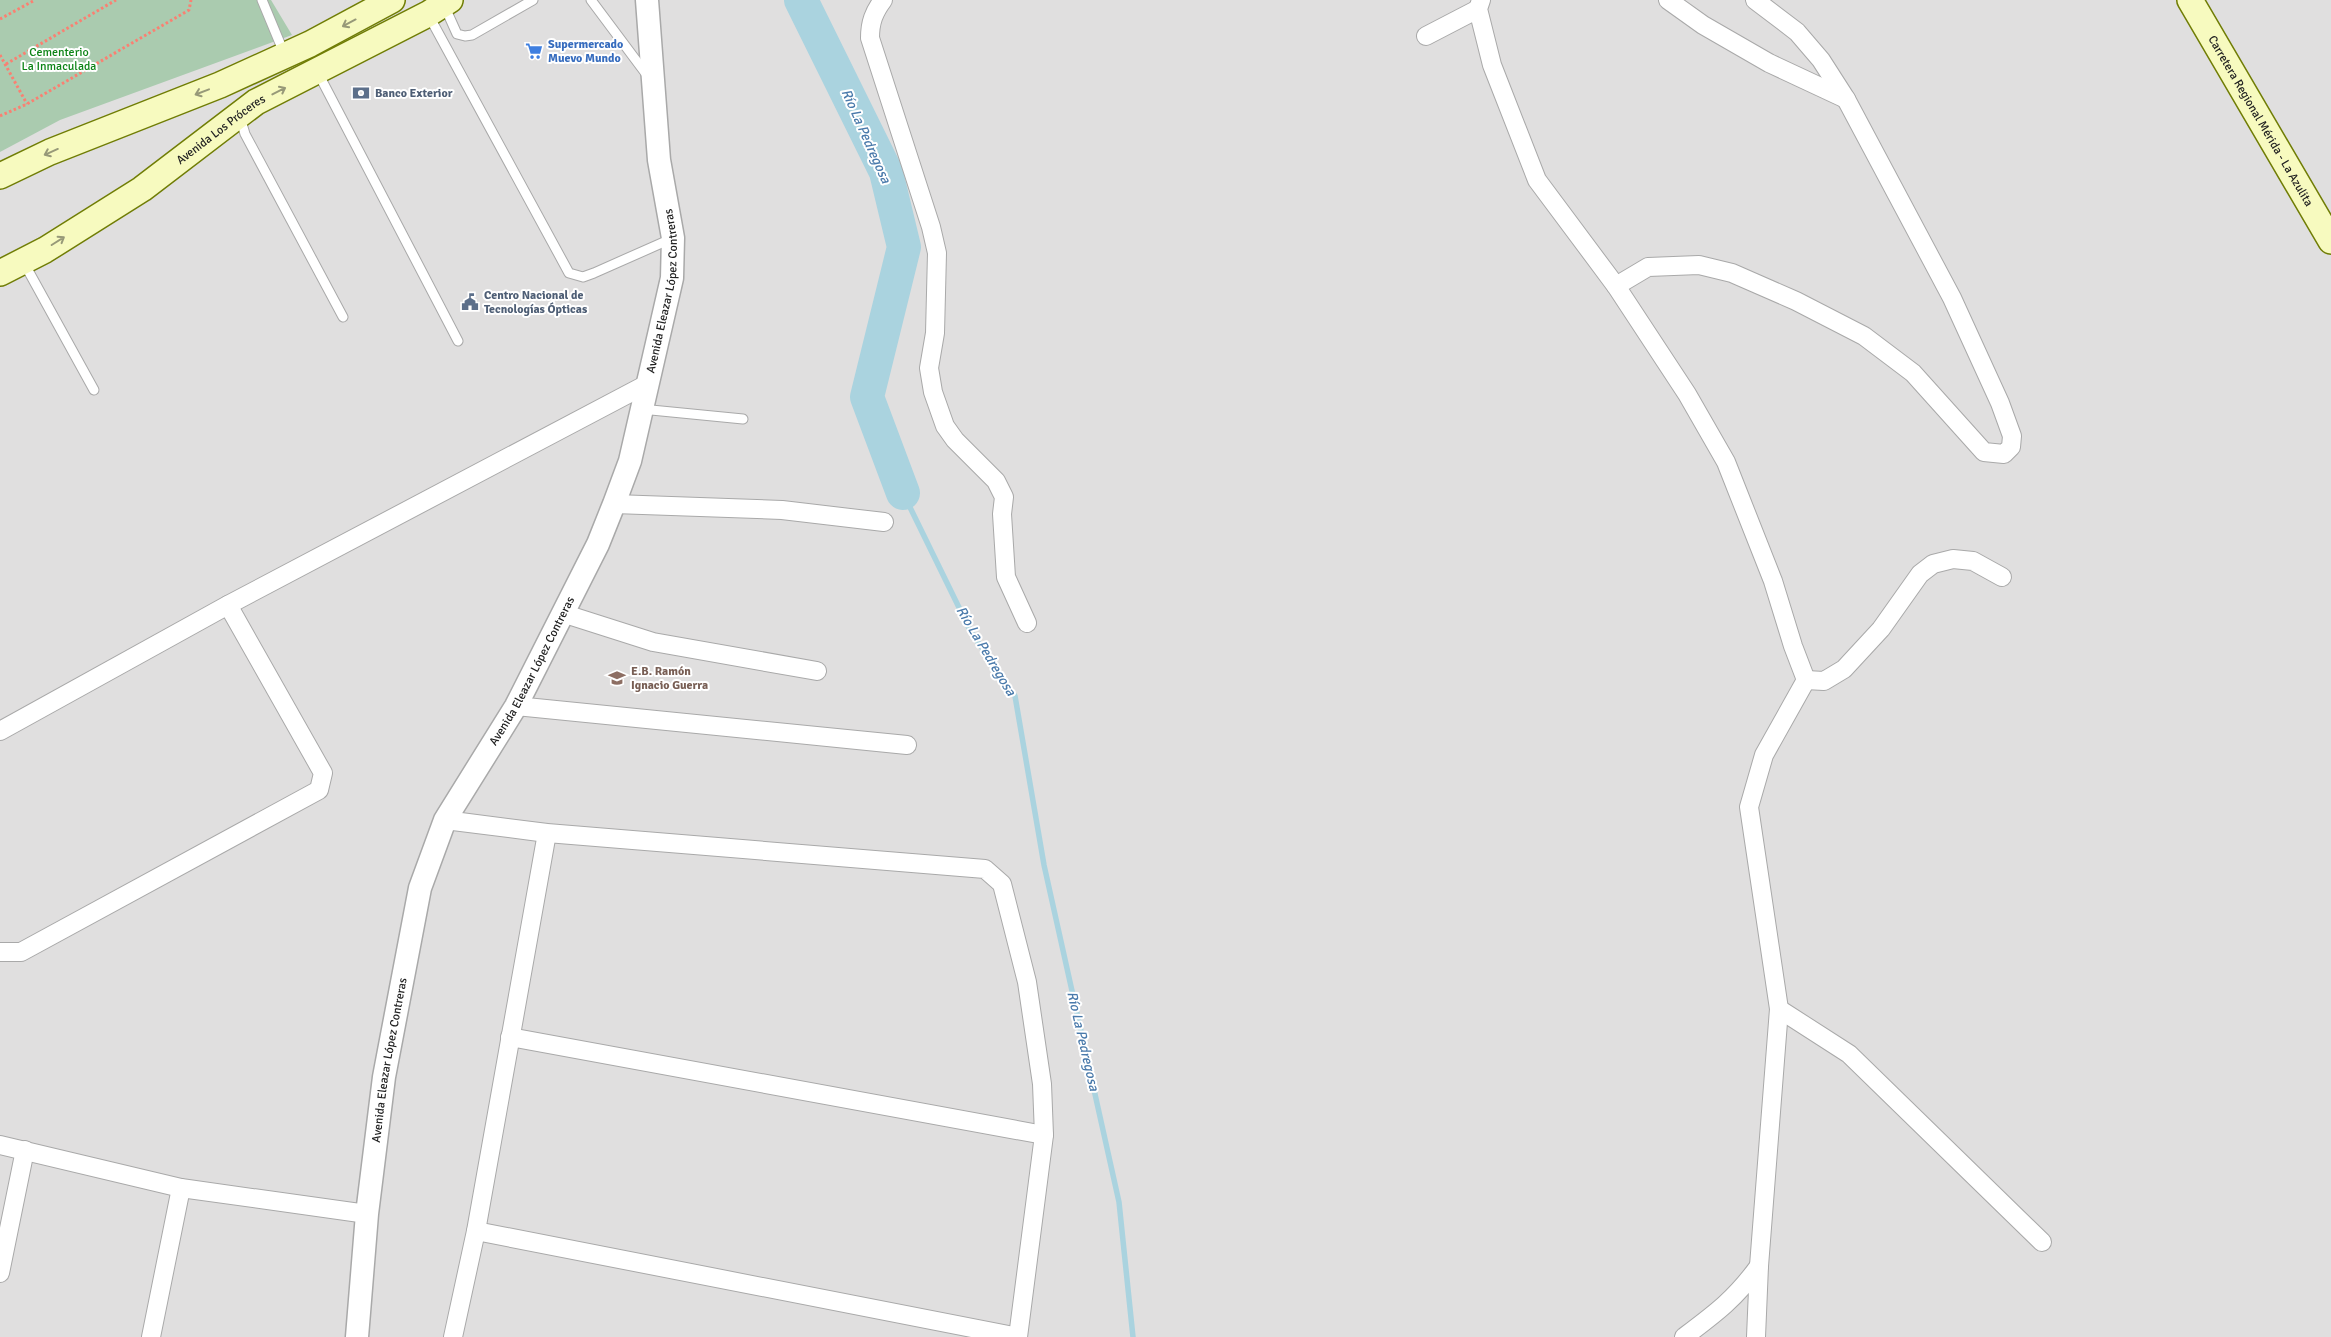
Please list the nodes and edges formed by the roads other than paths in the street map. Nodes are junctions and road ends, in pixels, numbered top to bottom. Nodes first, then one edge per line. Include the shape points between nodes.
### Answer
1 (262, 0) edge
2 (392, 0) edge
3 (533, 0) edge
4 (591, 0) edge
5 (647, 0) edge
6 (883, 0) edge
7 (1668, 0) edge
8 (1755, 0) edge
9 (2190, 0) edge
10 (1479, 4) edge
11 (440, 6) edge
12 (1426, 36) dead end
13 (286, 55) junction
14 (317, 71) junction
15 (652, 81) junction
16 (1846, 99) junction
17 (239, 114) junction
18 (0, 176) edge
19 (673, 238) junction
20 (2331, 241) edge
21 (7, 268) edge
22 (1616, 286) junction
23 (343, 317) dead end
24 (458, 341) dead end
25 (647, 384) junction
26 (94, 390) dead end
27 (641, 409) junction
28 (743, 418) dead end
29 (614, 504) junction
30 (884, 522) dead end
31 (2002, 577) dead end
32 (228, 605) junction
33 (562, 614) junction
34 (1027, 623) dead end
35 (817, 672) dead end
36 (1806, 680) junction
37 (516, 706) junction
38 (0, 731) edge
39 (907, 745) dead end
40 (444, 820) junction
41 (547, 833) junction
42 (0, 952) edge
43 (1779, 1009) junction
44 (510, 1037) junction
45 (1044, 1135) junction
46 (0, 1144) edge
47 (25, 1150) junction
48 (181, 1188) junction
49 (367, 1214) junction
50 (476, 1231) junction
51 (2042, 1242) dead end
52 (1759, 1266) junction
53 (0, 1272) edge
54 (1757, 1315) junction
55 (151, 1337) edge
56 (357, 1337) edge
57 (453, 1337) edge
58 (1018, 1337) edge
59 (1684, 1337) edge
60 (1744, 1337) edge
61 (1756, 1337) edge

1 - 13 lane
2 -> 13 main road
3 - 11 lane via 472,35 464,36 457,34
4 - 15 lane
5 - 15 street, Avenida Eleazar López Contreras
6 - 34 street via 874,12 870,38 937,253 935,333 929,368 933,392 945,426 996,481 1004,497 1006,577
7 - 16 street via 1702,25 1769,63
8 - 16 street via 1797,32 1821,60
9 - 20 main road, Carretera Regional Mérida - La Azulita
10 - 12 street
10 - 22 street via 1492,65 1537,180
11 - 14 main road, Avenida Los Próceres
11 - 19 lane via 569,273 583,277
13 -> 18 main road via 220,85 50,152
17 -> 14 main road, Avenida Los Próceres
14 - 24 lane
15 - 19 street, Avenida Eleazar López Contreras via 659,160
16 - 22 street via 1952,298 2000,403 2012,436 2011,447 2004,454 1984,452 1913,372 1864,336 1732,273 1699,265 1648,267
21 -> 17 main road, Avenida Los Próceres via 45,250 142,189
17 - 23 lane via 245,134
19 - 25 street, Avenida Eleazar López Contreras via 672,278
21 - 26 lane
22 - 36 street via 1687,394 1726,462 1773,581
25 - 27 street, Avenida Eleazar López Contreras
25 - 32 street
27 - 28 lane
27 - 29 street, Avenida Eleazar López Contreras via 630,460
29 - 30 street via 782,510
29 - 33 street, Avenida Eleazar López Contreras via 598,544
31 - 36 street via 1973,561 1953,559 1933,564 1920,574 1881,629 1844,669 1824,681
32 - 38 street
32 - 42 street via 323,774 319,790 21,952
33 - 35 street via 653,642
33 - 37 street, Avenida Eleazar López Contreras
36 - 43 street via 1764,755 1749,807
37 - 39 street
37 - 40 street, Avenida Eleazar López Contreras
40 - 41 street
40 - 49 street, Avenida Eleazar López Contreras via 419,898 384,1077
41 - 44 street
41 - 45 street via 985,869 1002,884 1027,982 1042,1084
43 - 51 street via 1849,1054
43 - 52 street
44 - 45 street
44 - 50 street
45 - 58 street
46 - 47 street
47 - 48 street
47 - 53 street
48 - 49 street
48 - 55 street
49 - 56 street, Avenida Eleazar López Contreras
50 - 57 street
50 - 58 street
52 - 54 street
52 - 59 street via 1740,1292
54 - 60 street
54 - 61 street

